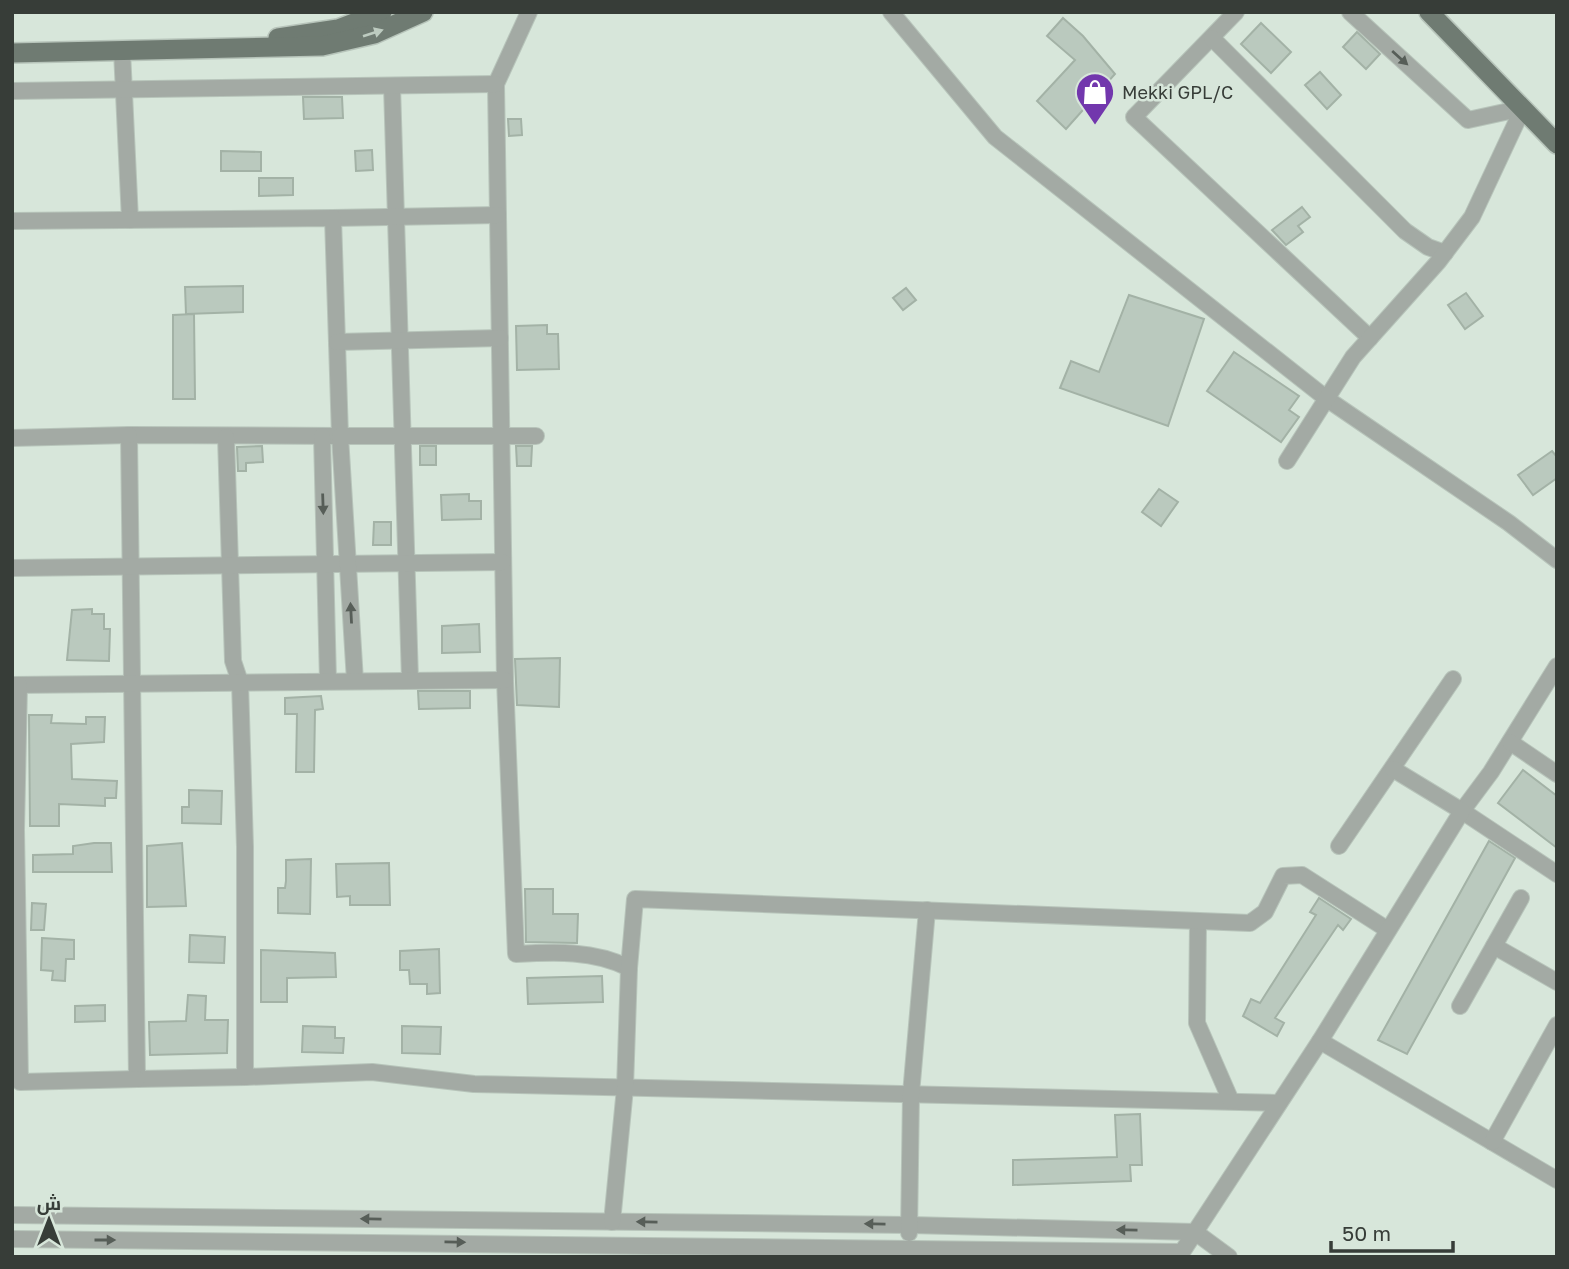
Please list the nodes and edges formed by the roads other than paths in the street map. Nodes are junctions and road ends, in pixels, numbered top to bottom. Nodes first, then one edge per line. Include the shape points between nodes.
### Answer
1 (382, 12) edge
2 (423, 12) edge
3 (529, 12) edge
4 (891, 12) edge
5 (1236, 12) edge
6 (1350, 12) edge
7 (1429, 12) edge
8 (1212, 37) junction
9 (12, 42) edge
10 (122, 51) junction
11 (12, 53) edge
12 (496, 84) junction
13 (392, 86) junction
14 (124, 90) junction
15 (12, 91) edge
16 (1523, 108) junction
17 (1557, 144) edge
18 (498, 215) junction
19 (397, 217) junction
20 (333, 218) junction
21 (130, 220) junction
22 (12, 221) edge
23 (1445, 253) junction
24 (500, 338) junction
25 (1370, 338) junction
26 (400, 341) junction
27 (337, 342) junction
28 (1327, 399) junction
29 (128, 435) junction
30 (322, 436) junction
31 (340, 436) junction
32 (404, 436) junction
33 (501, 436) junction
34 (536, 436) dead end
35 (226, 437) junction
36 (12, 438) edge
37 (1287, 461) dead end
38 (1557, 560) edge
39 (503, 562) junction
40 (407, 563) junction
41 (348, 564) junction
42 (325, 565) junction
43 (228, 566) junction
44 (132, 567) junction
45 (12, 568) edge
46 (1557, 666) edge
47 (1453, 679) dead end
48 (410, 680) junction
49 (505, 680) junction
50 (328, 681) junction
51 (355, 681) junction
52 (240, 682) junction
53 (131, 683) junction
54 (16, 685) edge
55 (1510, 742) junction
56 (1393, 769) junction
57 (1557, 774) edge
58 (1461, 811) junction
59 (14, 826) edge
60 (1339, 846) dead end
61 (1557, 874) edge
62 (1521, 898) dead end
63 (927, 910) junction
64 (1198, 921) junction
65 (1388, 930) junction
66 (1494, 946) junction
67 (629, 968) junction
68 (1557, 982) edge
69 (1460, 1006) dead end
70 (1557, 1025) edge
71 (1320, 1041) junction
72 (245, 1077) junction
73 (137, 1079) junction
74 (16, 1082) edge
75 (625, 1088) junction
76 (911, 1094) junction
77 (1231, 1101) junction
78 (1279, 1103) junction
79 (1492, 1142) junction
80 (1557, 1180) edge
81 (12, 1215) edge
82 (402, 1219) junction
83 (612, 1222) junction
84 (910, 1225) junction
85 (1195, 1232) junction
86 (12, 1239) edge
87 (907, 1247) junction
88 (401, 1249) edge
89 (1229, 1257) edge

1 - 9 main road via 338,29 279,37
10 -> 2 main road via 322,47 374,34
3 - 12 street
4 - 28 street via 995,137
5 - 8 street
6 -> 16 street via 1468,120
7 - 16 main road
8 - 23 street via 1405,231
8 - 25 street via 1134,117
10 - 11 main road
10 - 14 street
12 - 13 street
12 - 18 street
13 - 14 street
13 - 19 street
14 - 15 street
14 - 21 street
16 - 17 main road
16 - 23 street via 1472,217
18 - 19 street
18 - 24 street
19 - 20 street
19 - 26 street
20 - 21 street
20 - 27 street
21 - 22 street
23 - 25 street
24 - 26 street
24 - 33 street
25 - 28 street
26 - 27 street
26 - 32 street
27 - 31 street
28 - 37 street
28 - 38 street
29 - 35 street
29 - 36 street
29 - 44 street
30 - 31 street
30 - 35 street
30 -> 42 street
31 - 32 street
31 - 41 street
32 - 33 street
32 - 40 street
33 - 34 street
33 - 39 street
35 - 43 street
39 - 40 street
39 - 49 street
40 - 41 street
40 - 48 street
41 - 42 street
51 -> 41 street
42 - 43 street
42 - 50 street
43 - 44 street
43 - 52 street via 233,660
44 - 45 street
44 - 53 street
46 - 55 street
47 - 56 street
48 - 49 street
48 - 51 street
49 - 67 street via 516,954 552,952 609,958
50 - 51 street
50 - 52 street
52 - 53 street
52 - 72 street
53 - 54 street
53 - 73 street
54 - 59 street
55 - 57 street
55 - 58 street
56 - 58 street
56 - 60 street
58 - 61 street
58 - 65 street
59 - 74 street
62 - 66 street
63 - 64 street
63 - 67 street via 635,899
63 - 76 street
64 - 65 street via 1250,923 1265,912 1283,876 1302,876
64 - 77 street via 1197,1023
65 - 71 street
66 - 68 street
66 - 69 street
67 - 75 street
70 - 79 street
71 - 78 street
71 - 79 street
72 - 73 street
72 - 75 street via 372,1072 474,1084
73 - 74 street
75 - 76 street
75 - 83 street
76 - 77 street
76 - 84 street
77 - 78 street
78 - 85 street
79 - 80 street
82 -> 81 street
82 - 83 street
82 - 88 street
84 -> 83 street
85 -> 84 street
84 - 87 street
85 - 87 street via 1182,1252
85 - 89 street
86 -> 88 street
88 -> 87 street

